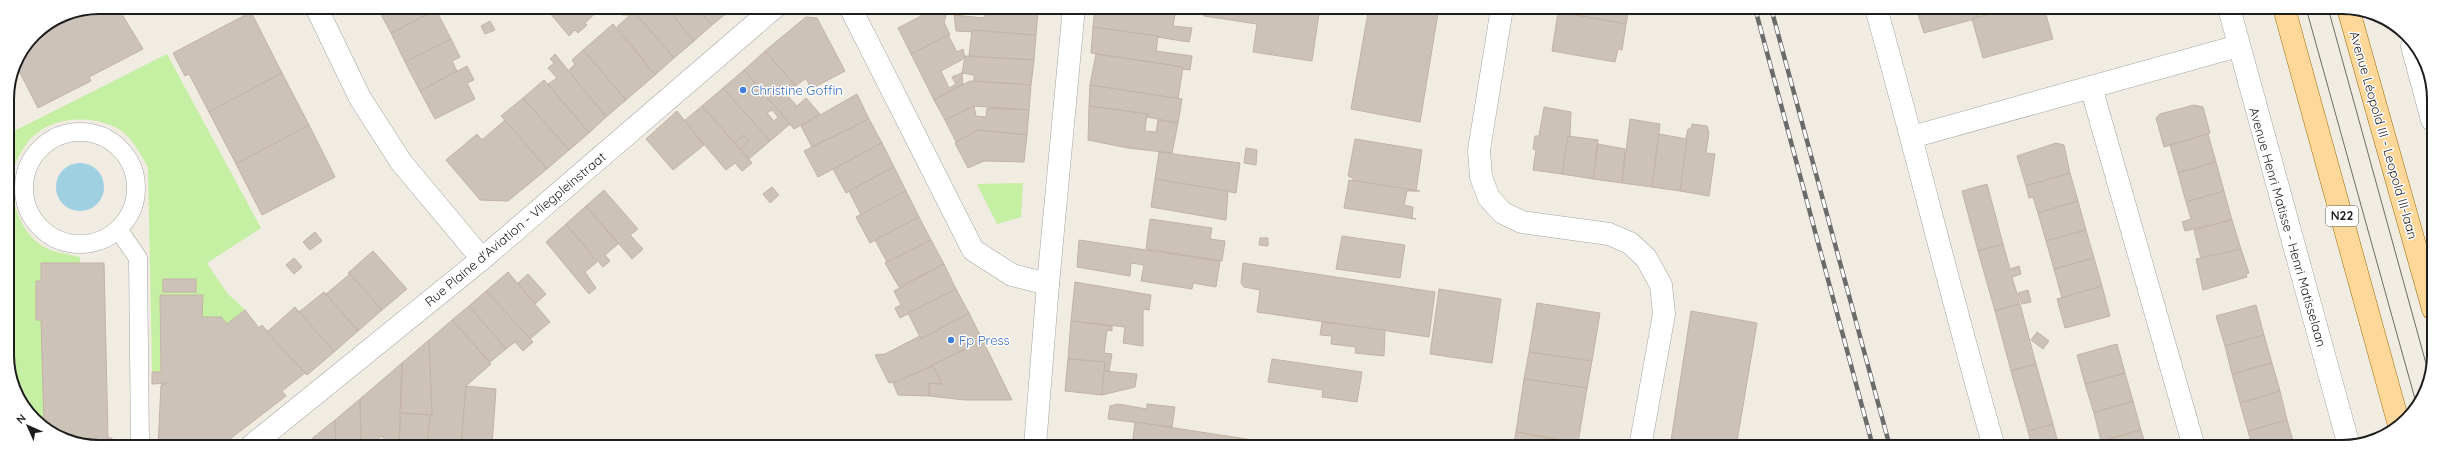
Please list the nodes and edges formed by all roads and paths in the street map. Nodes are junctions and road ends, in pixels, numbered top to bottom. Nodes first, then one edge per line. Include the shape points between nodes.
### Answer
1 (319, 14) edge
2 (767, 14) edge
3 (854, 14) edge
4 (1073, 14) edge
5 (1501, 14) edge
6 (1878, 14) edge
7 (2230, 14) edge
8 (2286, 14) edge
9 (2350, 15) edge
10 (2238, 46) junction
11 (2414, 54) edge
12 (2091, 87) junction
13 (2427, 102) edge
14 (1912, 137) junction
15 (118, 229) junction
16 (482, 259) junction
17 (1048, 284) junction
18 (2427, 288) edge
19 (2398, 419) edge
20 (140, 440) edge
21 (258, 440) edge
22 (1035, 440) edge
23 (1641, 440) edge
24 (1992, 440) edge
25 (2192, 440) edge
26 (2347, 440) edge

1 - 16 street via 360,98 401,162
2 - 16 street, Rue Plaine d'Aviation - Vliegpleinstraat
3 - 17 street via 973,250 1012,275
4 - 17 street
5 - 23 street via 1479,150 1481,177 1490,198 1503,213 1522,222 1609,234 1630,243 1646,258 1661,285 1664,314
6 - 14 street
7 - 10 street, Avenue Henri Matisse - Henri Matisselaan
8 - 19 main road, N22
9 - 18 main road, Avenue Léopold III - Leopold III-laan
10 - 12 street
10 - 26 street, Avenue Henri Matisse - Henri Matisselaan
11 - 13 street
12 - 14 street
12 - 25 street
14 - 24 street via 1954,308
15 - 15 lane via 134,202 136,186 134,170 121,150 102,136 86,131 70,132 55,137 42,146 29,166 24,189 26,205 33,219 58,240 74,244 90,243 105,238
15 - 20 lane via 138,258
16 - 21 street, Rue Plaine d'Aviation - Vliegpleinstraat
17 - 22 street

